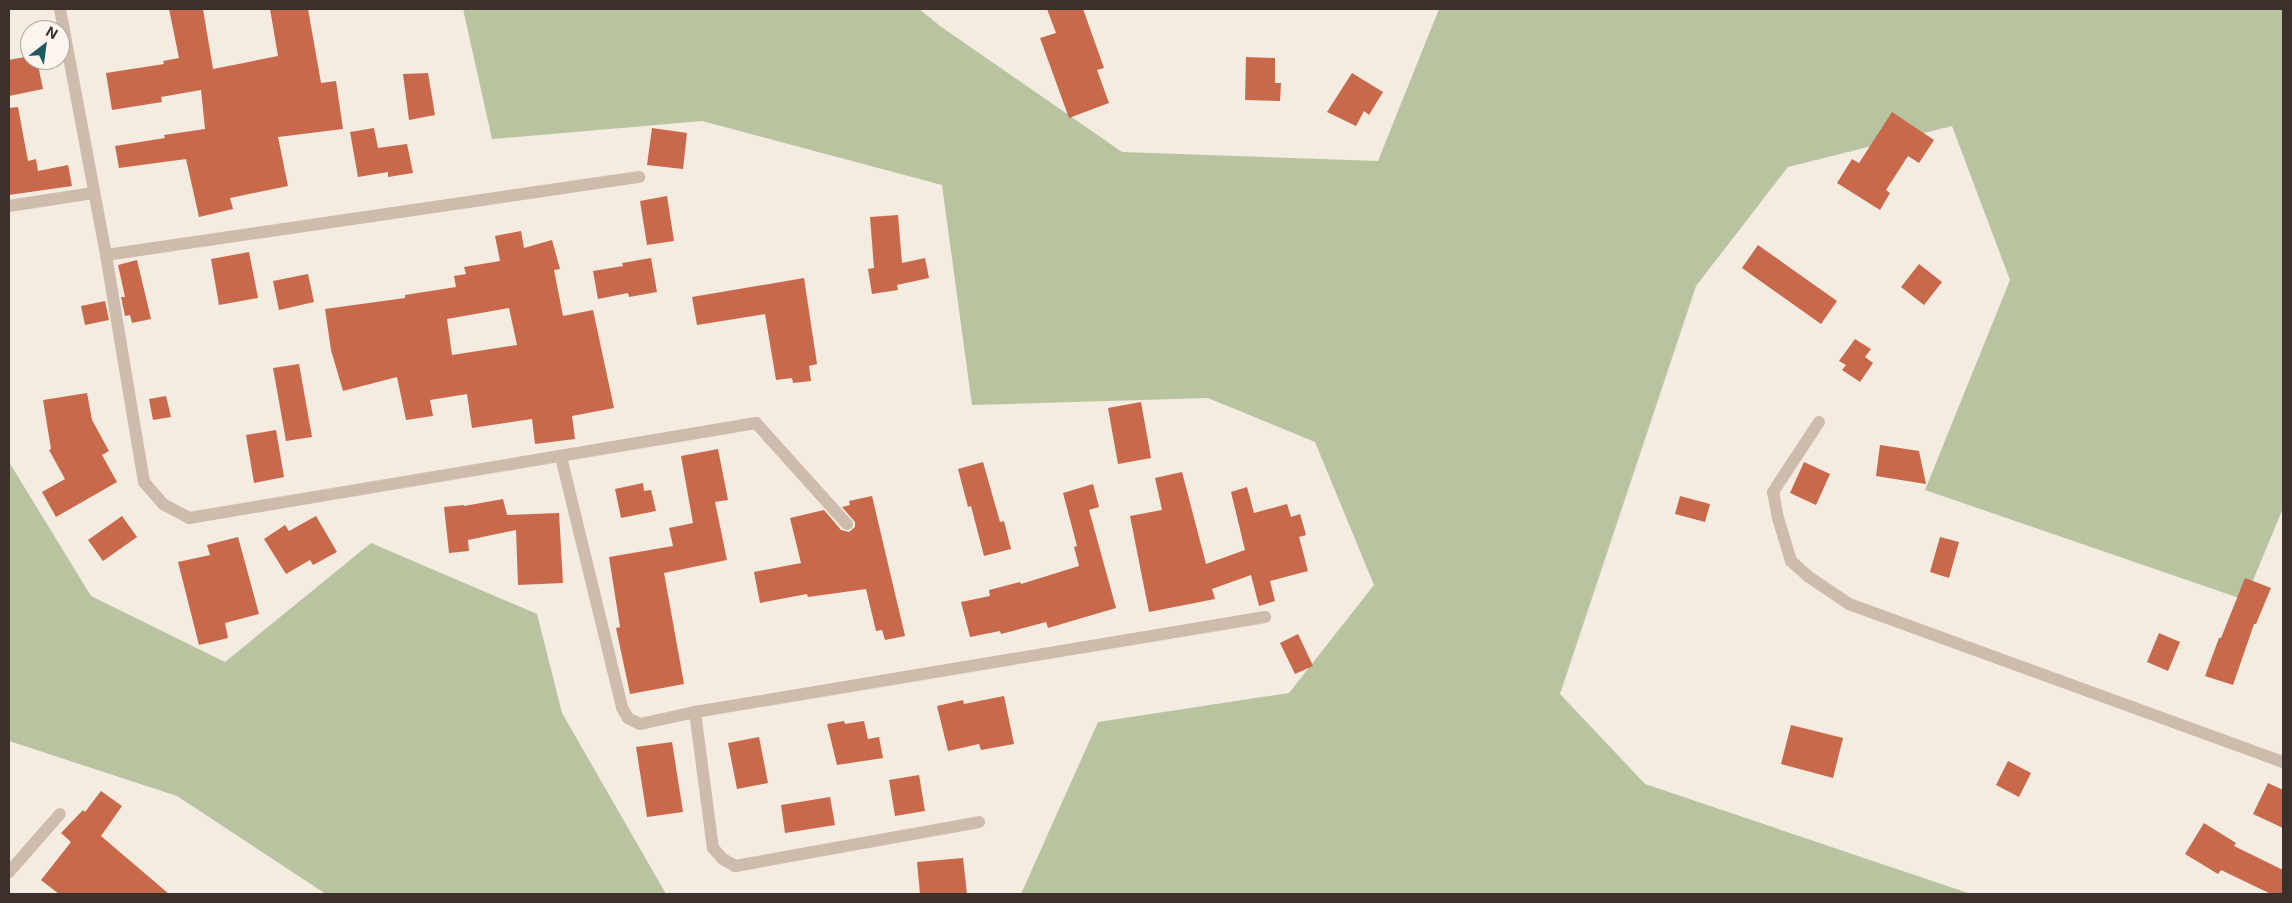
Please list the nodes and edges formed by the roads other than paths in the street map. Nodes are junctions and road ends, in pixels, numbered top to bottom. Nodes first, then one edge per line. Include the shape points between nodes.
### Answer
1 (60, 9) edge
2 (639, 177) dead end
3 (93, 193) junction
4 (9, 206) edge
5 (106, 255) junction
6 (1819, 422) dead end
7 (561, 457) junction
8 (847, 524) dead end
9 (1265, 616) dead end
10 (695, 712) junction
11 (2283, 762) edge
12 (60, 814) dead end
13 (979, 822) dead end
14 (9, 872) edge

1 - 3 street
2 - 5 street
3 - 4 street
3 - 5 street
5 - 7 street via 144,482 163,504 189,518 507,463
6 - 11 street via 1773,492 1791,561 1809,577 1849,604
7 - 8 street via 756,423
7 - 10 street via 622,708 628,718 640,724
9 - 10 street
10 - 13 street via 713,848 735,866
12 - 14 street

